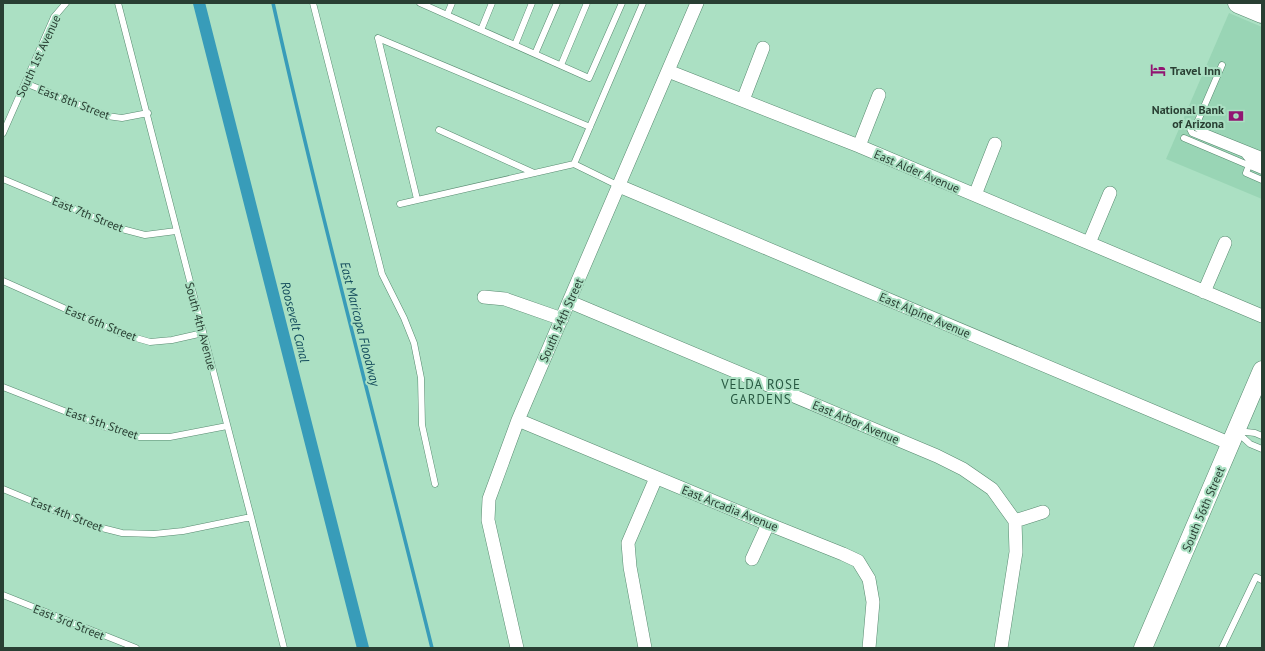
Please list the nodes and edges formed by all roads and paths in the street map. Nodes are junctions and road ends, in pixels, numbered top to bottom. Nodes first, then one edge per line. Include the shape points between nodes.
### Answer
1 (66, 3) edge
2 (118, 3) edge
3 (313, 3) edge
4 (420, 3) edge
5 (452, 3) edge
6 (492, 3) edge
7 (532, 3) edge
8 (558, 3) edge
9 (587, 3) edge
10 (622, 3) edge
11 (643, 3) edge
12 (697, 3) edge
13 (1238, 3) edge
14 (1262, 13) edge
15 (447, 15) junction
16 (481, 30) junction
17 (515, 45) junction
18 (763, 48) dead end
19 (535, 54) junction
20 (561, 65) junction
21 (1222, 65) dead end
22 (668, 71) junction
23 (25, 83) junction
24 (879, 96) dead end
25 (743, 100) junction
26 (148, 113) junction
27 (590, 127) junction
28 (1189, 127) dead end
29 (439, 130) dead end
30 (3, 133) edge
31 (1184, 138) dead end
32 (995, 144) dead end
33 (859, 146) junction
34 (1244, 154) junction
35 (1262, 155) edge
36 (1262, 160) edge
37 (574, 164) junction
38 (1249, 166) junction
39 (1262, 166) edge
40 (1262, 171) edge
41 (534, 173) junction
42 (3, 179) edge
43 (1262, 180) edge
44 (619, 186) junction
45 (1110, 193) dead end
46 (975, 196) junction
47 (417, 199) junction
48 (400, 204) dead end
49 (176, 231) junction
50 (1089, 243) junction
51 (1225, 243) dead end
52 (3, 281) edge
53 (1204, 292) junction
54 (484, 297) dead end
55 (570, 302) junction
56 (1262, 316) edge
57 (562, 318) junction
58 (203, 333) junction
59 (1262, 370) edge
60 (3, 386) edge
61 (518, 420) junction
62 (227, 426) junction
63 (1262, 436) edge
64 (1234, 437) junction
65 (1262, 449) edge
66 (656, 478) junction
67 (435, 484) dead end
68 (3, 489) edge
69 (1044, 512) dead end
70 (251, 517) junction
71 (1015, 521) junction
72 (768, 524) junction
73 (752, 559) dead end
74 (1259, 579) edge
75 (3, 595) edge
76 (136, 648) edge
77 (284, 648) edge
78 (517, 648) edge
79 (645, 648) edge
80 (870, 648) edge
81 (1001, 648) edge
82 (1143, 648) edge
83 (1222, 648) edge

1 - 23 lane, South 1st Avenue via 54,17
2 - 26 lane, South 4th Avenue
3 - 67 lane via 382,274 414,343 421,378 422,426
4 - 15 lane
5 - 15 lane
6 - 16 lane
7 - 17 lane
8 - 19 lane
9 - 20 lane
10 - 20 lane via 589,78
11 - 27 lane
12 - 22 street, South 54th Street
13 - 14 main road
15 - 16 lane
16 - 17 lane
17 - 19 lane
18 - 25 street
19 - 20 lane
21 - 35 lane via 1197,128
22 - 25 street, East Alder Avenue
22 - 44 street, South 54th Street
23 - 26 lane, East 8th Street via 107,116 122,118
23 - 30 lane, South 1st Avenue
24 - 33 street, East Alder Avenue
25 - 33 street, East Alder Avenue
26 - 49 lane, South 4th Avenue
27 - 37 lane
27 - 47 lane via 378,38
28 - 34 lane via 1192,133
29 - 41 lane
31 - 38 lane
32 - 46 street, East Alder Avenue
33 - 46 street, East Alder Avenue
34 - 36 lane
34 - 39 lane via 1249,160
37 - 41 lane
37 - 44 lane
38 - 40 lane
38 - 43 lane via 1246,173
41 - 47 lane
42 - 49 lane, East 7th Street via 122,229 145,235
44 - 55 street, South 54th Street
44 - 64 street, East Alpine Avenue
45 - 50 street
46 - 50 street, East Alder Avenue
47 - 48 lane
49 - 58 lane, South 4th Avenue
50 - 53 street, East Alder Avenue
51 - 53 street
52 - 58 lane, East 6th Street via 122,334 150,342
53 - 56 street, East Alder Avenue
54 - 57 street via 505,299
55 - 57 street, South 54th Street
55 - 71 street, East Arbor Avenue via 963,469 992,489
57 - 61 street, South 54th Street
58 - 62 lane, South 4th Avenue
59 - 64 street, South 56th Street
60 - 62 lane, East 5th Street via 105,427 139,437 170,437
61 - 66 street, East Arcadia Avenue
61 - 78 street, South 54th Street via 489,499 488,520
62 - 70 lane, South 4th Avenue
63 - 64 lane via 1255,433
64 - 65 lane
64 - 82 street, South 56th Street
66 - 72 street, East Arcadia Avenue
66 - 79 street via 628,543
68 - 70 lane, East 4th Street via 90,524 122,533 154,534 184,531
69 - 71 street
70 - 77 lane, South 4th Avenue
71 - 81 street via 1016,552
72 - 73 street
72 - 80 street, East Arcadia Avenue via 858,561 869,579 873,602
74 - 83 lane
75 - 76 lane, East 3rd Street

